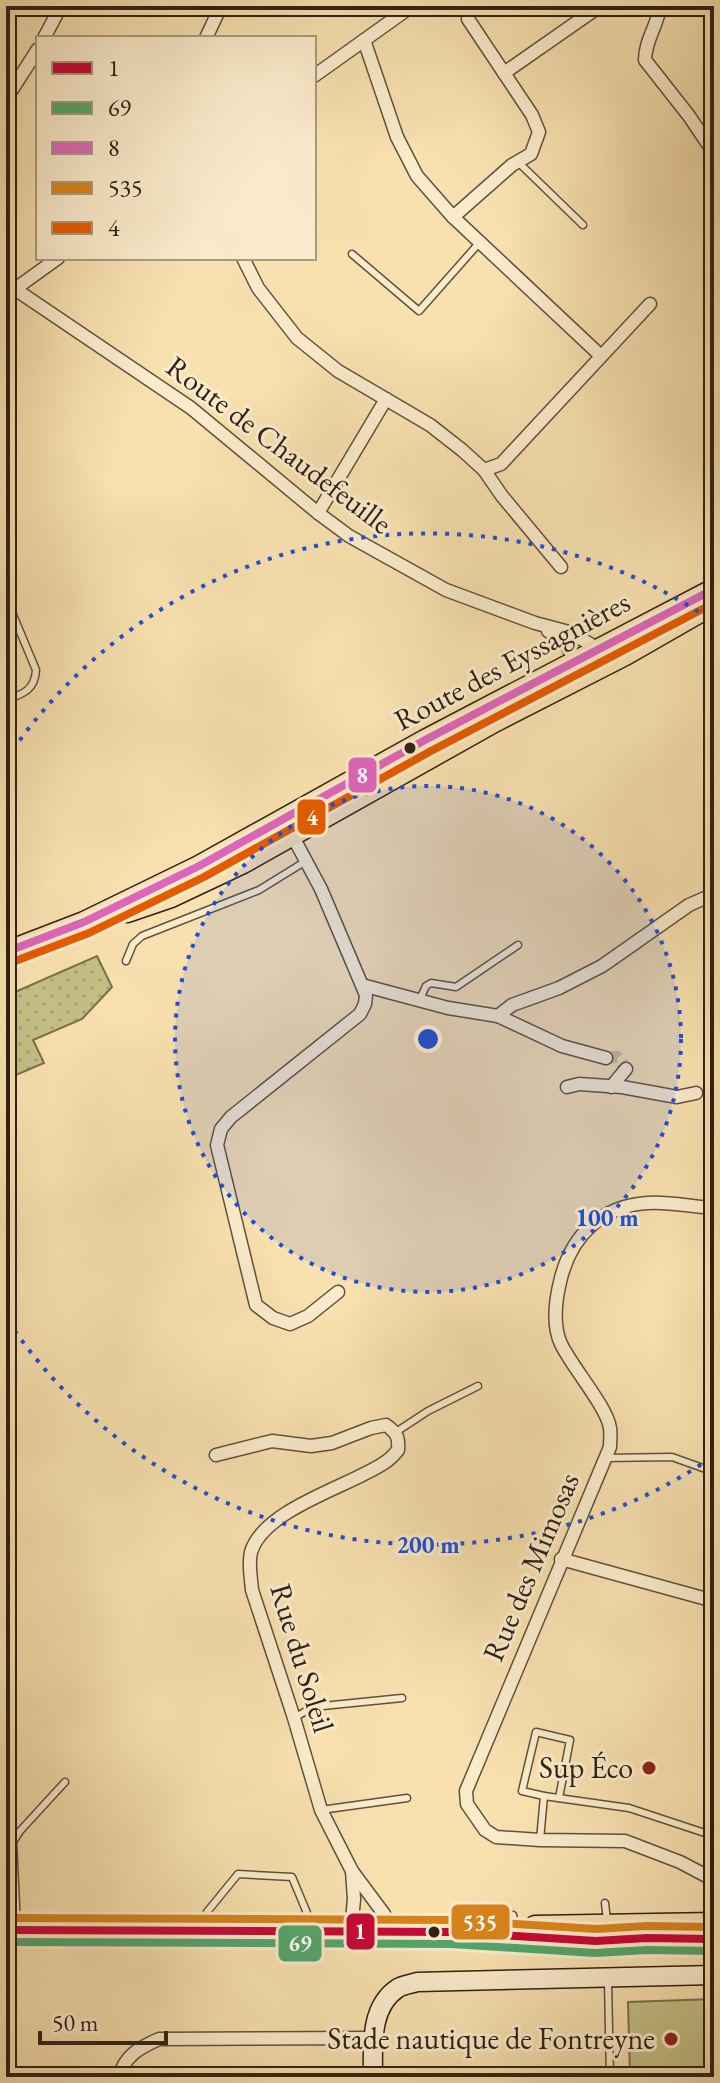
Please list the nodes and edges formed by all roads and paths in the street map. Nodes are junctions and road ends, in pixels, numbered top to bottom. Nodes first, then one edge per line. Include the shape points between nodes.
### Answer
1 (61, 6) edge
2 (221, 6) edge
3 (412, 6) edge
4 (600, 6) edge
5 (660, 6) edge
6 (394, 11) edge
7 (468, 19) dead end
8 (45, 36) edge
9 (207, 36) edge
10 (364, 40) junction
11 (36, 52) edge
12 (504, 73) junction
13 (316, 75) edge
14 (6, 99) edge
15 (714, 153) edge
16 (518, 162) junction
17 (453, 217) junction
18 (583, 225) dead end
19 (480, 242) junction
20 (352, 254) dead end
21 (55, 260) edge
22 (244, 260) edge
23 (10, 286) edge
24 (650, 304) dead end
25 (601, 356) junction
26 (386, 399) junction
27 (484, 470) junction
28 (318, 513) junction
29 (561, 567) dead end
30 (714, 589) edge
31 (6, 598) edge
32 (714, 604) edge
33 (535, 623) junction
34 (625, 655) junction
35 (586, 658) junction
36 (6, 700) edge
37 (494, 722) junction
38 (397, 756) junction
39 (273, 826) junction
40 (292, 835) junction
41 (306, 861) junction
42 (714, 894) edge
43 (84, 922) junction
44 (518, 945) dead end
45 (6, 952) edge
46 (126, 961) dead end
47 (362, 985) junction
48 (419, 1000) junction
49 (498, 1016) junction
50 (606, 1058) tunnel mouth
51 (626, 1069) dead end
52 (567, 1087) dead end
53 (611, 1087) junction
54 (696, 1093) dead end
55 (714, 1208) edge
56 (338, 1292) dead end
57 (478, 1386) dead end
58 (396, 1432) junction
59 (216, 1455) dead end
60 (604, 1458) junction
61 (714, 1472) edge
62 (561, 1559) junction
63 (714, 1601) edge
64 (402, 1698) dead end
65 (294, 1718) junction
66 (65, 1782) dead end
67 (544, 1796) junction
68 (407, 1798) dead end
69 (559, 1798) junction
70 (321, 1810) junction
71 (714, 1836) edge
72 (540, 1840) junction
73 (352, 1871) junction
74 (714, 1880) edge
75 (605, 1903) dead end
76 (714, 1923) edge
77 (11, 1930) edge
78 (206, 1931) junction
79 (311, 1931) junction
80 (351, 1931) junction
81 (714, 1931) edge
82 (388, 1932) junction
83 (602, 1932) junction
84 (647, 1938) junction
85 (714, 1939) edge
86 (714, 1975) edge
87 (608, 1978) junction
88 (373, 2038) junction
89 (120, 2077) edge
90 (373, 2077) edge
91 (610, 2077) edge

1 - 8 street
2 - 9 street
3 - 6 street
4 - 12 street
5 - 15 street via 645,60
6 - 10 street
7 - 12 street
10 - 13 street
10 - 17 street via 397,137 417,176
11 - 14 street
12 - 16 street via 539,132 531,154
16 - 17 street
16 - 18 lane
17 - 19 street
19 - 20 lane via 419,311
19 - 25 street
21 - 23 street
22 - 26 street via 258,288 297,338 338,371
23 - 28 street, Route de Chaudefeuille via 191,408
24 - 25 street
25 - 27 street via 501,464
26 - 27 street via 430,425
26 - 28 street
27 - 29 street
28 - 33 street, Route de Chaudefeuille via 446,590
30 - 35 main road, Route des Eyssagnières
31 - 36 lane via 36,670 32,687
32 - 34 main road, Route des Eyssagnières
33 - 35 street, Route de Chaudefeuille
33 - 35 street, Route de Chaudefeuille via 590,644
34 - 35 street
34 - 37 main road, Route des Eyssagnières
35 - 37 street
35 - 38 main road, Route des Eyssagnières
37 - 40 main road, Route des Eyssagnières
38 - 39 main road, Route des Eyssagnières
38 - 40 street via 368,782 296,822
39 - 40 street
39 - 43 main road, Route des Eyssagnières
40 - 41 street
40 - 43 main road, Route des Eyssagnières via 171,897
41 - 46 lane via 259,890 142,936
41 - 47 street
42 - 49 street via 689,905 602,966
43 - 45 main road, Route des Eyssagnières
44 - 48 lane via 456,987 431,983
47 - 48 street
47 - 56 street via 366,995 360,1014 231,1117 217,1145 256,1305 290,1324
48 - 49 street
49 - 50 street via 562,1046
51 - 53 street
52 - 53 street
53 - 54 street via 677,1097
55 - 60 street, Rue des Mimosas via 648,1203 620,1208 577,1239 566,1261 558,1292 559,1340 610,1427
57 - 58 lane
58 - 59 street via 386,1425 332,1443 272,1441
58 - 65 street, Rue du Soleil via 398,1450 385,1463 265,1528 251,1552 252,1590
60 - 61 lane via 672,1457
60 - 62 street, Rue des Mimosas
62 - 63 street
62 - 72 street, Rue des Mimosas via 466,1791 467,1804 485,1830 496,1837
64 - 65 lane via 313,1707
65 - 70 street, Rue du Soleil
66 - 77 lane via 13,1842
67 - 69 lane
67 - 69 lane via 522,1791 536,1732 570,1740
67 - 72 lane
68 - 70 lane
69 - 71 lane via 629,1808
70 - 73 street, Rue du Soleil
72 - 74 street, Rue des Mimosas via 625,1841
73 - 80 street, Rue du Soleil
73 - 82 street, Rue du Soleil via 384,1914
75 - 83 lane via 608,1913
76 - 83 main road
77 - 78 main road
78 - 79 main road
78 - 79 lane via 207,1912 238,1874 292,1877
79 - 80 main road
80 - 82 main road
81 - 84 street via 664,1931
82 - 83 main road via 520,1927
83 - 84 main road
84 - 85 main road
86 - 87 street
87 - 88 street via 417,1982 399,1987 384,2002
87 - 91 lane
88 - 89 street via 159,2039 136,2049
88 - 90 street

